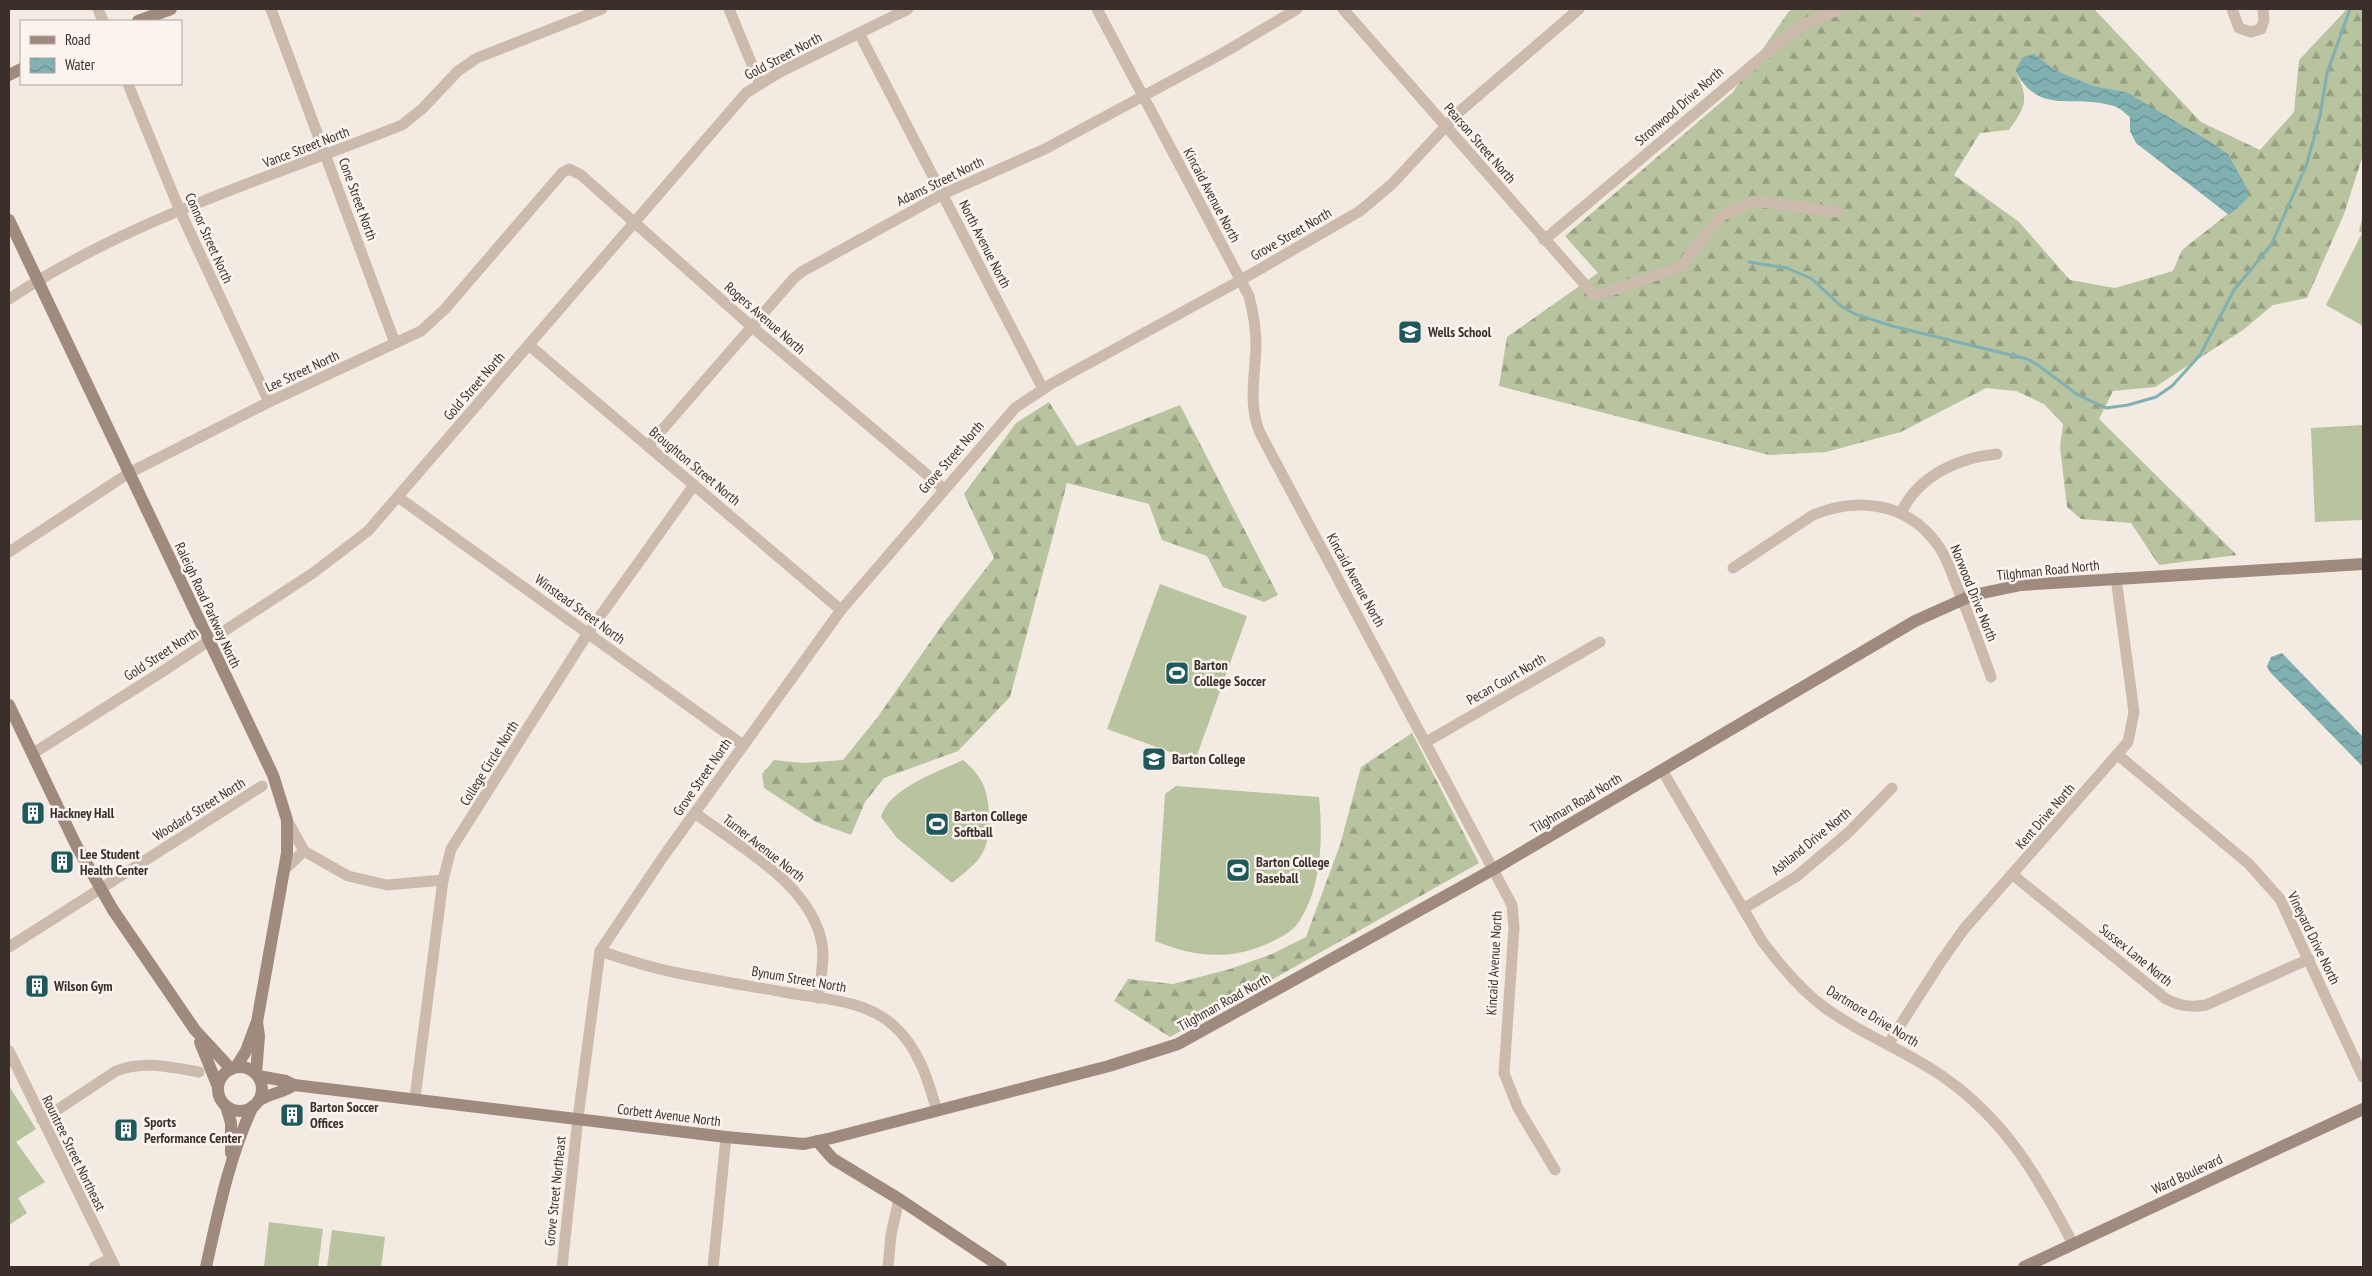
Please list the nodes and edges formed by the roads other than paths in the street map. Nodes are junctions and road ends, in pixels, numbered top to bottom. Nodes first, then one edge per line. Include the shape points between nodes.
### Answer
1 (171, 9) edge
2 (271, 9) edge
3 (602, 9) edge
4 (729, 9) edge
5 (1097, 9) edge
6 (1297, 9) edge
7 (1343, 9) edge
8 (1842, 9) edge
9 (2232, 9) edge
10 (2263, 9) edge
11 (901, 10) edge
12 (1576, 10) edge
13 (141, 20) edge
14 (859, 33) junction
15 (760, 84) junction
16 (128, 85) edge
17 (1143, 96) junction
18 (1444, 126) junction
19 (326, 156) junction
20 (569, 169) joint
21 (943, 194) junction
22 (180, 211) junction
23 (1838, 212) dead end
24 (9, 220) edge
25 (634, 224) junction
26 (1544, 240) junction
27 (1241, 280) junction
28 (38, 281) junction
29 (9, 299) edge
30 (751, 326) junction
31 (395, 343) junction
32 (530, 346) junction
33 (1043, 389) junction
34 (269, 402) junction
35 (648, 446) junction
36 (1997, 454) dead end
37 (129, 472) junction
38 (694, 485) junction
39 (944, 488) junction
40 (398, 497) junction
41 (1901, 514) junction
42 (9, 552) edge
43 (2363, 564) edge
44 (1733, 568) dead end
45 (2116, 578) junction
46 (1963, 599) junction
47 (841, 610) junction
48 (588, 633) junction
49 (209, 642) junction
50 (1600, 642) dead end
51 (1991, 677) dead end
52 (9, 705) edge
53 (1426, 742) junction
54 (743, 745) junction
55 (32, 754) junction
56 (2118, 755) junction
57 (1662, 770) junction
58 (262, 786) dead end
59 (1892, 788) dead end
60 (695, 814) junction
61 (288, 820) junction
62 (304, 851) junction
63 (1494, 869) junction
64 (284, 870) junction
65 (2013, 875) junction
66 (443, 880) junction
67 (101, 888) junction
68 (1743, 909) junction
69 (9, 947) edge
70 (600, 950) junction
71 (2309, 959) junction
72 (818, 998) junction
73 (257, 1022) junction
74 (195, 1030) junction
75 (1889, 1044) junction
76 (9, 1051) edge
77 (234, 1068) junction
78 (199, 1072) dead end
79 (257, 1075) junction
80 (2363, 1077) edge
81 (294, 1085) junction
82 (218, 1087) junction
83 (415, 1098) junction
84 (256, 1103) junction
85 (226, 1106) junction
86 (2363, 1109) edge
87 (937, 1111) junction
88 (578, 1118) junction
89 (42, 1120) junction
90 (726, 1137) junction
91 (817, 1141) junction
92 (231, 1162) junction
93 (1555, 1170) dead end
94 (899, 1199) junction
95 (2073, 1244) junction
96 (112, 1263) edge
97 (94, 1267) edge
98 (206, 1267) edge
99 (562, 1267) edge
100 (713, 1267) edge
101 (888, 1267) edge
102 (1001, 1267) edge
103 (2024, 1267) edge

1 - 13 street
2 - 19 street, Cone Street North
3 - 19 street, Vance Street North via 488,53 458,71 402,125
4 - 15 street
5 - 17 street, Kincaid Avenue North
6 - 17 street, Adams Street North
7 - 18 street, Pearson Street North
8 - 26 street, Stronwood Drive North via 1806,23 1787,36
9 - 10 street via 2239,28 2251,32 2261,29
11 - 14 street, Gold Street North
12 - 18 street, Grove Street North
14 - 15 street, Gold Street North
14 - 21 street, North Avenue North
15 - 25 street, Gold Street North via 733,107
16 - 22 street, Connor Street North
17 - 21 street, Adams Street North via 1045,149
17 - 27 street, Kincaid Avenue North
18 - 26 street, Pearson Street North
18 - 27 street, Grove Street North via 1392,184 1360,210
19 - 22 street, Vance Street North
19 - 31 street, Cone Street North
20 - 25 street, Rogers Avenue North via 581,175
20 - 31 street, Lee Street North via 562,173 445,309 421,331
21 - 30 street, Adams Street North via 803,271
21 - 33 street, North Avenue North
22 - 28 street, Vance Street North via 112,239
22 - 34 street, Connor Street North
23 - 26 street, Pearson Street North via 1754,201 1721,216 1680,267 1595,296
24 - 28 street, Raleigh Road Parkway North
25 - 30 street, Rogers Avenue North
25 - 32 street, Gold Street North
27 - 33 street, Grove Street North
27 - 53 street, Kincaid Avenue North via 1254,318 1254,417
28 - 29 street, Vance Street North
28 - 37 street, Raleigh Road Parkway North
30 - 35 street, Adams Street North
30 - 39 street, Rogers Avenue North
31 - 34 street, Lee Street North
32 - 35 street, Broughton Street North
32 - 40 street, Gold Street North
33 - 39 street, Grove Street North via 1005,417
34 - 37 street, Lee Street North
35 - 38 street, Broughton Street North
36 - 41 street via 1938,472 1915,489
37 - 42 street, Lee Street North
37 - 49 street, Raleigh Road Parkway North
38 - 47 street, Broughton Street North
38 - 48 street, College Circle North
39 - 47 street, Grove Street North
40 - 48 street, Winstead Street North
40 - 49 street, Gold Street North via 368,531 347,548
41 - 44 street, Norwood Drive North via 1871,505 1854,504 1826,510
41 - 46 street, Norwood Drive North via 1934,540
43 - 45 street, Tilghman Road North
45 - 46 street, Tilghman Road North via 2021,585
45 - 56 street, Kent Drive North via 2134,712 2131,736
46 - 51 street, Norwood Drive North
46 - 57 street, Tilghman Road North via 1915,621
47 - 54 street, Grove Street North
48 - 54 street, Winstead Street North
48 - 66 street, College Circle North via 452,849
49 - 55 street, Gold Street North
49 - 61 street, Raleigh Road Parkway North via 273,775
50 - 53 street, Pecan Court North
52 - 55 street
53 - 63 street, Kincaid Avenue North
54 - 60 street, Grove Street North
55 - 67 street via 76,845
56 - 65 street, Kent Drive North
56 - 71 street, Vineyard Drive North via 2269,884 2286,908
57 - 63 street, Tilghman Road North
57 - 68 street, Dartmore Drive North
58 - 67 street, Woodard Street North
59 - 68 street, Ashland Drive North via 1850,832 1797,876
60 - 70 street, Grove Street North
60 - 72 street, Turner Avenue North via 776,873 805,903 823,945
61 - 62 street
61 - 64 street, Raleigh Road Parkway North
62 - 64 street
62 - 66 street via 365,882 387,885
63 - 87 street, Tilghman Road North via 1178,1044 1109,1066
63 - 93 street, Kincaid Avenue North via 1514,913 1504,1073 1518,1108
64 - 73 street, Raleigh Road Parkway North
65 - 71 street, Sussex Lane North via 2166,998 2180,1005 2206,1006
65 - 75 street, Kent Drive North via 1964,929
66 - 83 street, College Circle North
67 - 69 street, Woodard Street North
67 - 74 street
68 - 75 street, Dartmore Drive North via 1778,963 1801,986 1824,1007
70 - 72 street, Bynum Street North via 673,972
70 - 88 street, Grove Street North
71 - 80 street, Vineyard Drive North
72 - 87 street, Bynum Street North via 858,1006 891,1023 920,1061
73 - 77 street, Raleigh Road Parkway North via 246,1050
73 - 79 street, Raleigh Road Parkway North
74 - 77 street
74 - 82 street
75 - 95 street, Dartmore Drive North via 1943,1076 1972,1099 2012,1140 2045,1189
76 - 89 street, Rountree Street Northeast
77 - 79 street via 250,1069
77 - 82 street via 224,1074
78 - 89 street via 155,1065 129,1066 116,1070
79 - 81 street, Corbett Avenue North
79 - 84 street via 262,1088
81 - 83 street, Corbett Avenue North
81 - 84 street, Corbett Avenue North via 269,1094
82 - 85 street via 218,1094
83 - 88 street, Corbett Avenue North
84 - 85 street via 240,1111
84 - 92 street
85 - 92 street via 231,1123
86 - 95 street, Ward Boulevard
87 - 91 street, Tilghman Road North
88 - 90 street, Corbett Avenue North
88 - 99 street, Grove Street Northeast
89 - 96 street, Rountree Street Northeast
90 - 91 street, Corbett Avenue North via 804,1144
90 - 100 street
91 - 94 street via 833,1159
92 - 98 street
94 - 101 street
94 - 102 street
95 - 103 street, Ward Boulevard
96 - 97 street

